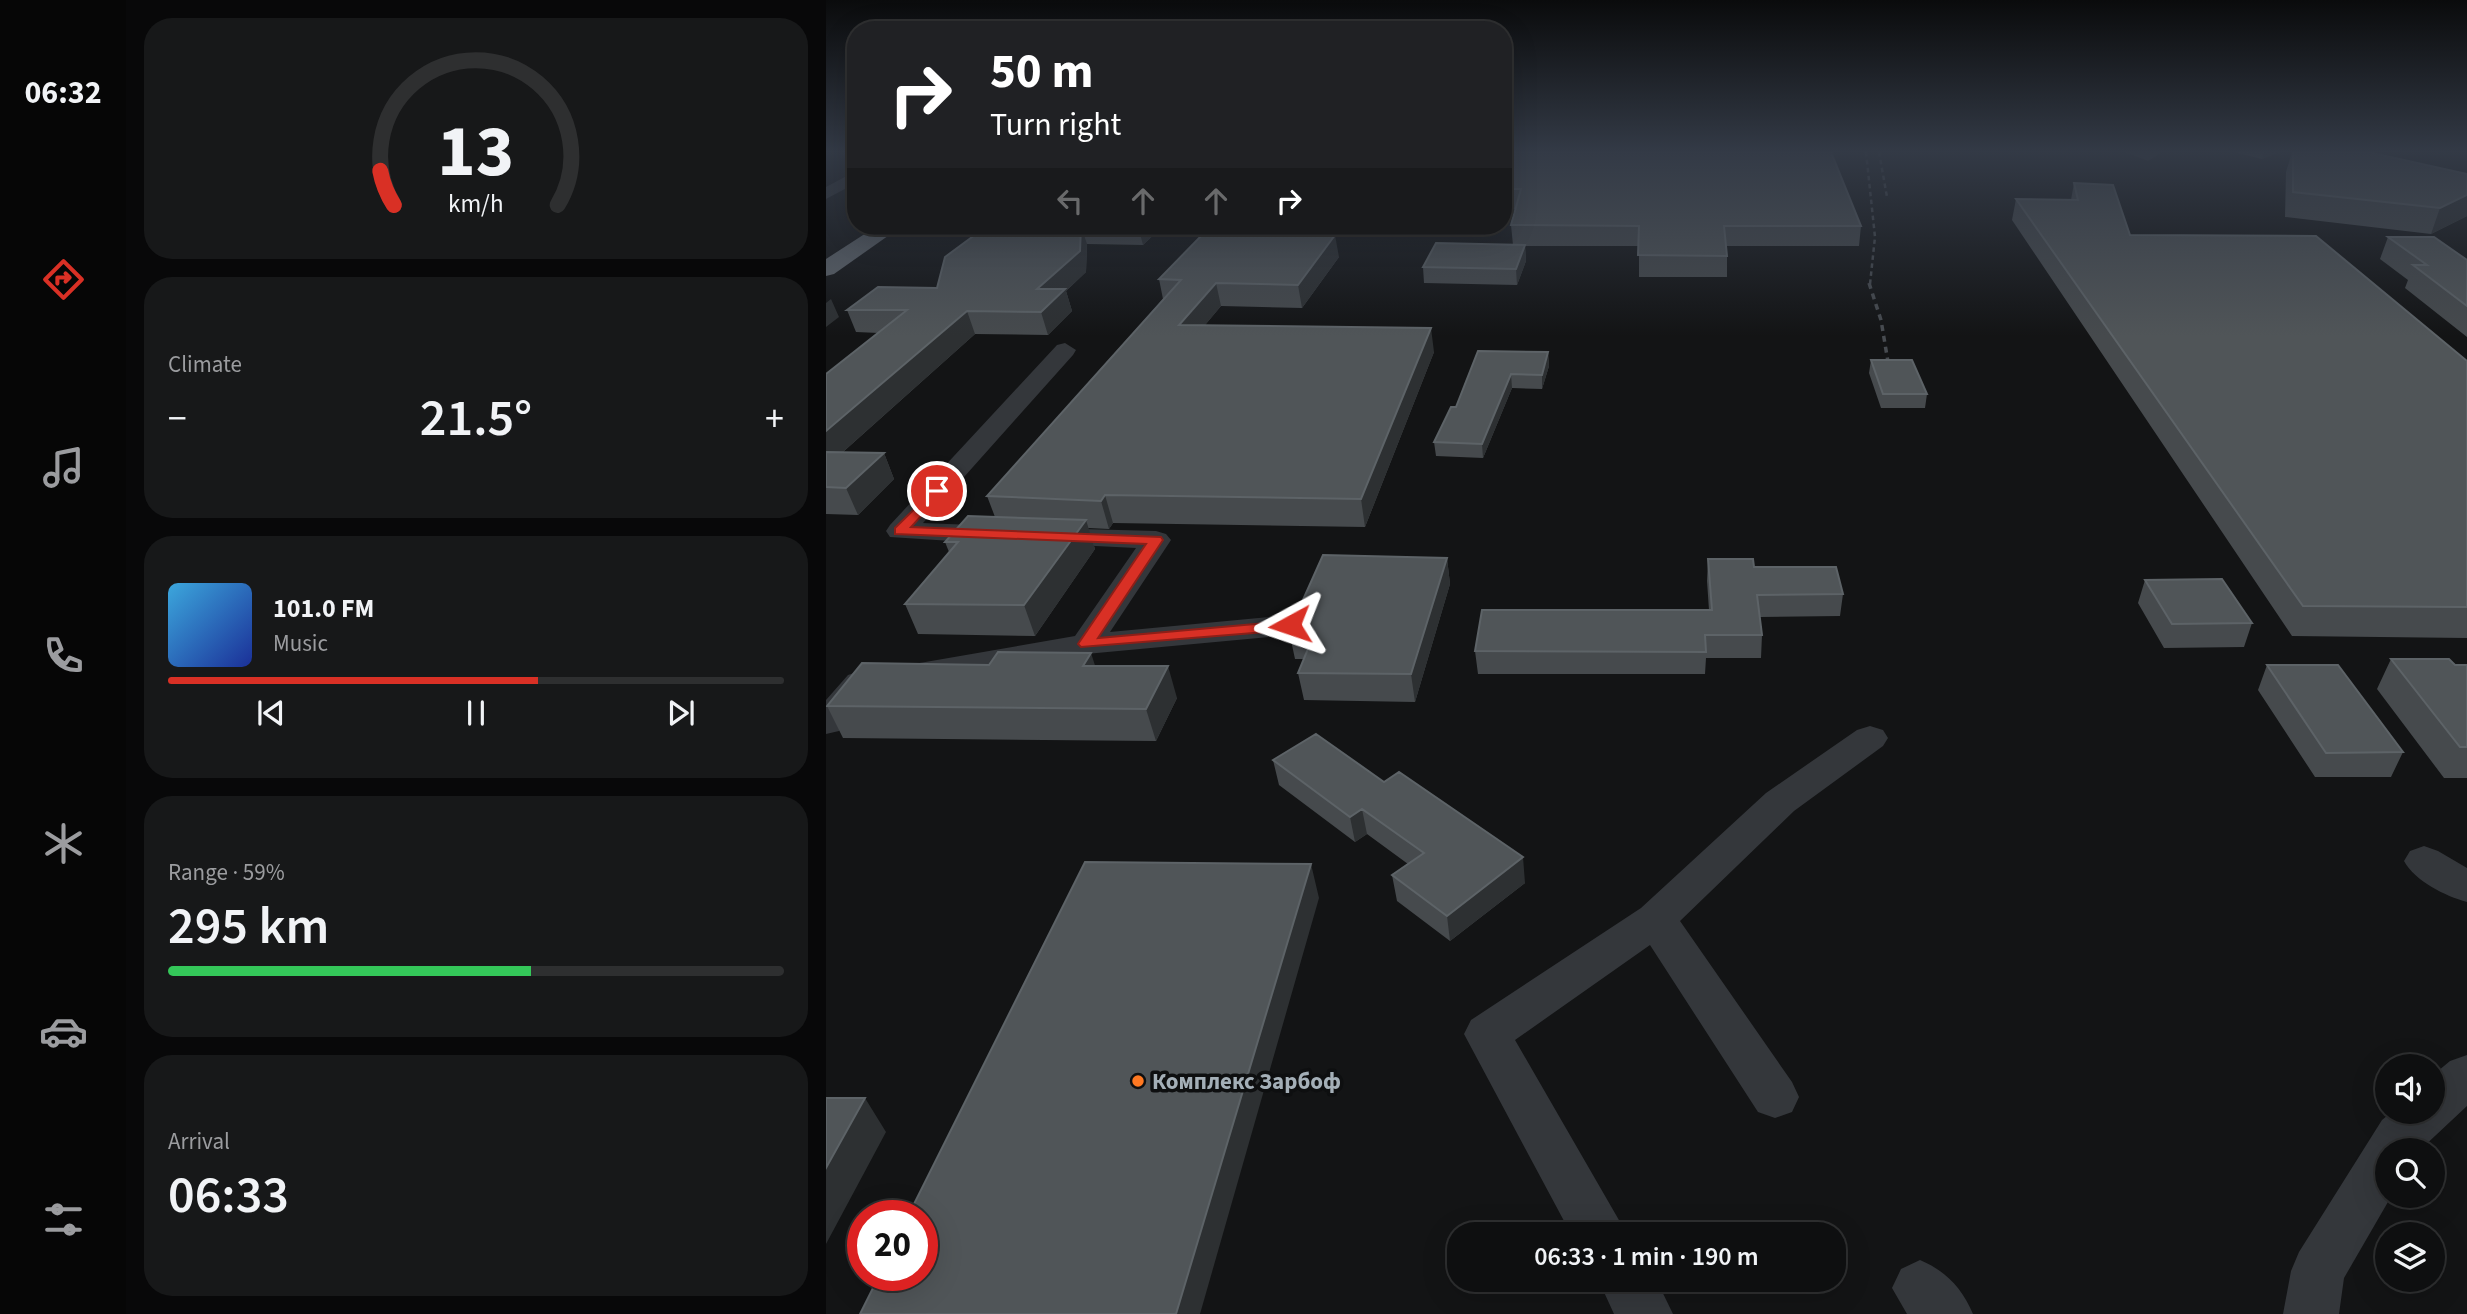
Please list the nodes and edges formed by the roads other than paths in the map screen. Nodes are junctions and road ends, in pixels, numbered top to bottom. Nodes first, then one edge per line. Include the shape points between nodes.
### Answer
1 (854, 235) edge
2 (877, 235) edge
3 (826, 253) edge
4 (826, 269) edge
5 (1065, 350) dead end
6 (1290, 625) edge
7 (1086, 644) junction
8 (826, 723) edge
9 (1870, 738) dead end
10 (2424, 861) dead end
11 (2467, 887) edge
12 (1656, 919) junction
13 (1776, 1097) dead end
14 (2448, 1098) edge
15 (2399, 1138) edge
16 (2375, 1177) edge
17 (1593, 1222) edge
18 (1632, 1292) edge
19 (1645, 1314) edge
20 (2311, 1314) edge

1 - 3 highway
2 - 4 highway
5 - 7 street via 900,531 1156,540
6 - 7 street
7 - 8 street via 861,682
9 - 12 street via 1780,802
10 - 11 street
12 - 13 street
12 - 17 street via 1487,1034
14 - 15 street
16 - 20 street via 2318,1271
18 - 19 street

